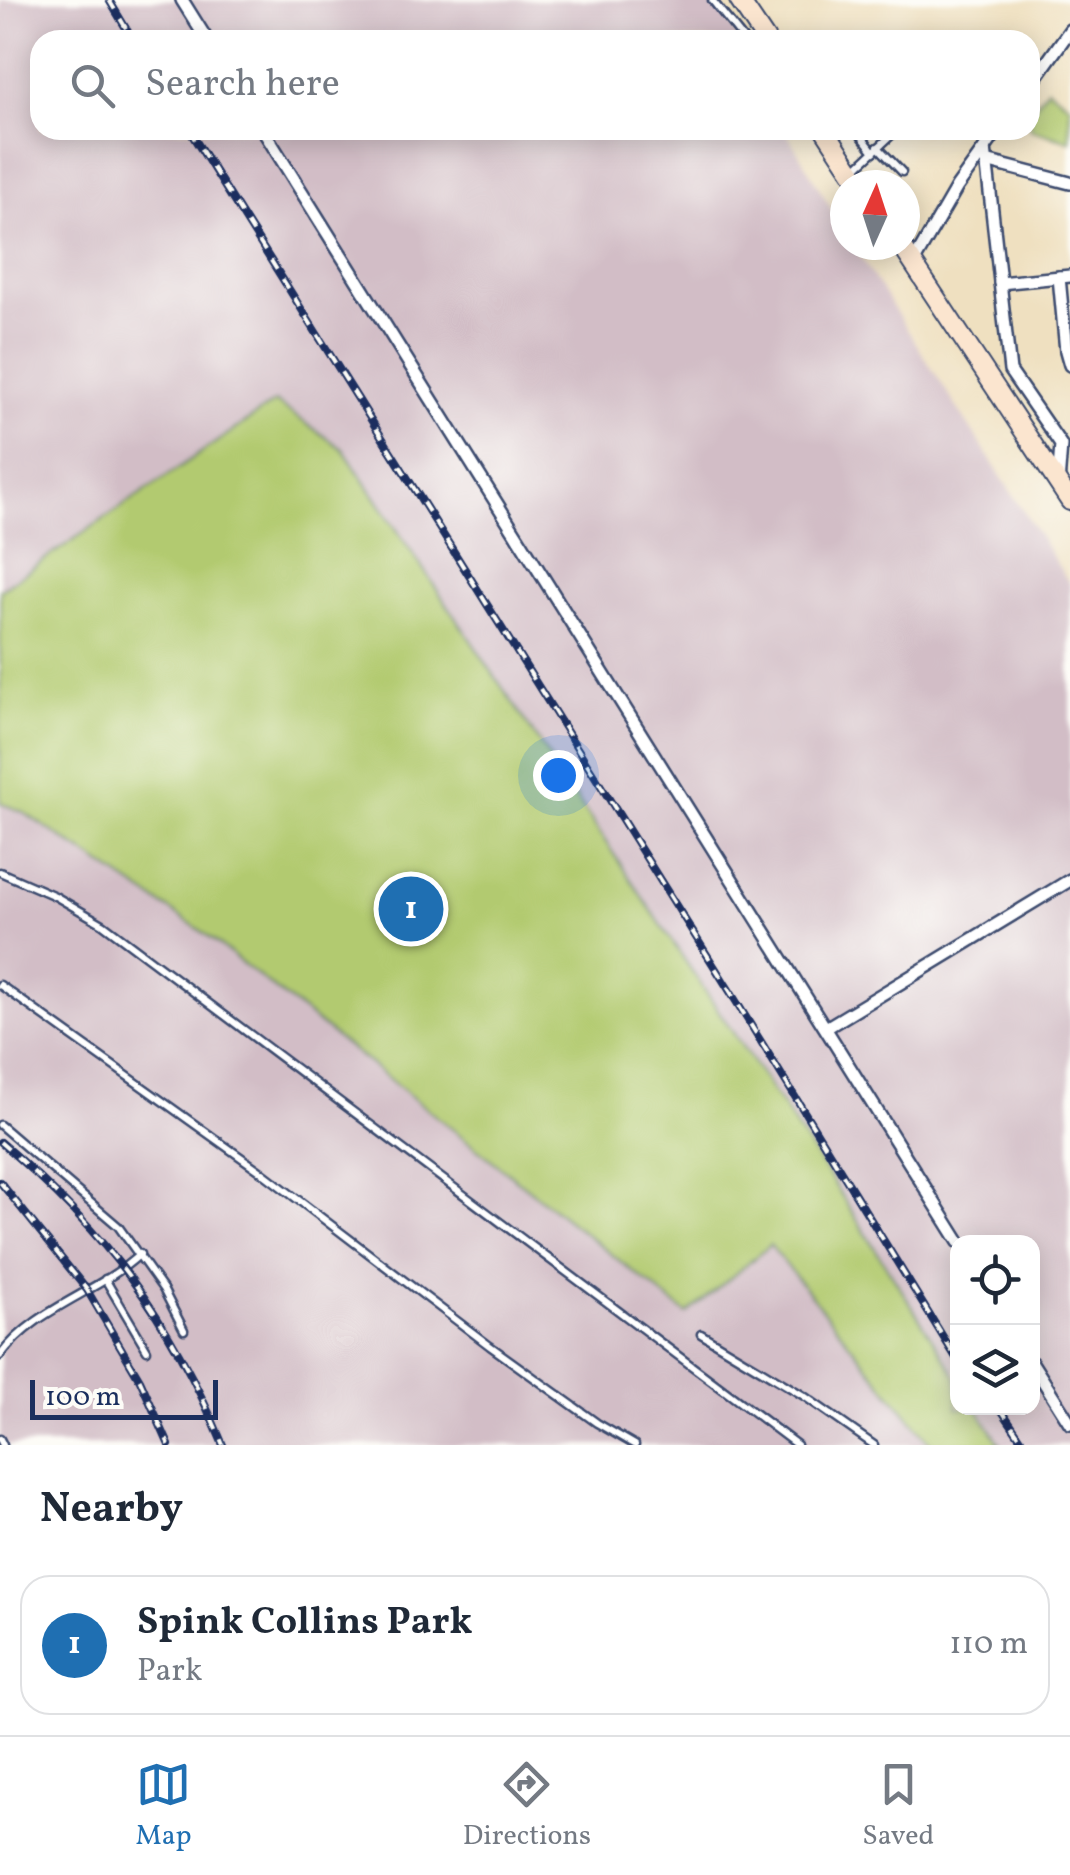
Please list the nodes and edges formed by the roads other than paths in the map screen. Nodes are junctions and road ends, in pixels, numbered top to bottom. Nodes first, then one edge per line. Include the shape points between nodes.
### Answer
1 (182, 0) edge
2 (712, 0) edge
3 (740, 0) edge
4 (201, 30) edge
5 (736, 30) edge
6 (760, 30) edge
7 (1070, 30) edge
8 (1065, 48) edge
9 (1040, 75) edge
10 (269, 140) edge
11 (838, 140) edge
12 (866, 140) edge
13 (886, 140) edge
14 (993, 140) edge
15 (876, 150) junction
16 (986, 154) junction
17 (853, 170) edge
18 (862, 170) edge
19 (900, 170) edge
20 (1070, 183) edge
21 (913, 262) joint
22 (1064, 276) edge
23 (1000, 283) junction
24 (1070, 366) edge
25 (1058, 484) junction
26 (1070, 501) edge
27 (0, 872) edge
28 (1070, 880) edge
29 (0, 985) edge
30 (826, 1028) junction
31 (0, 1125) edge
32 (955, 1235) edge
33 (140, 1254) junction
34 (106, 1280) junction
35 (184, 1330) dead end
36 (701, 1334) dead end
37 (147, 1350) dead end
38 (0, 1356) edge
39 (1040, 1375) edge
40 (1070, 1423) edge
41 (635, 1445) edge
42 (797, 1445) edge
43 (874, 1445) edge

1 - 4 street
2 - 5 lane
3 - 6 main road
7 - 8 street
8 - 9 street
10 - 30 street
11 - 17 main road
12 - 15 lane
13 - 15 lane
14 - 16 street
15 - 18 lane
15 - 19 lane
16 - 20 street
16 - 21 street via 957,187
16 - 23 street
21 - 25 main road
22 - 23 street
22 - 24 street
23 - 25 street via 1010,371 1061,445
25 - 26 main road
27 - 42 lane via 103,924
28 - 30 street
29 - 41 lane
30 - 32 street
31 - 33 lane via 118,1226
33 - 34 lane
33 - 35 lane
34 - 37 lane
34 - 38 lane via 24,1330
36 - 43 lane
39 - 40 street

